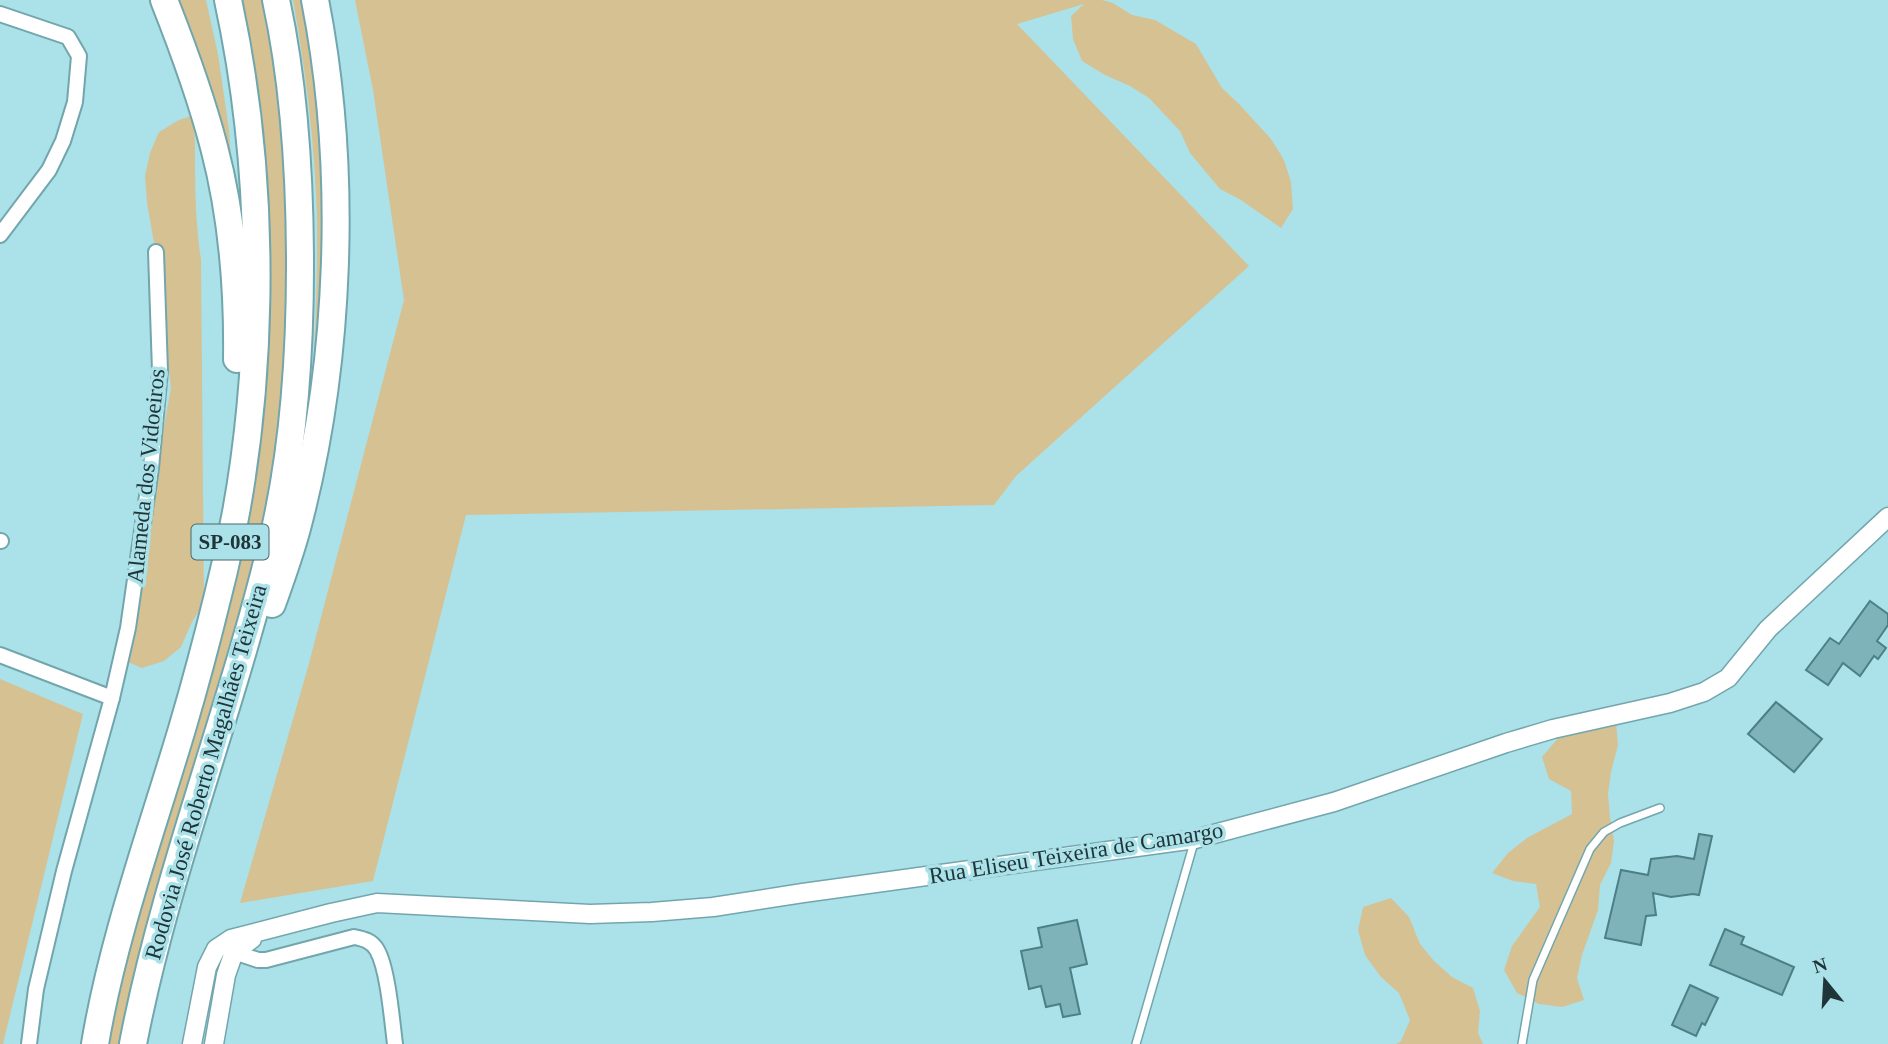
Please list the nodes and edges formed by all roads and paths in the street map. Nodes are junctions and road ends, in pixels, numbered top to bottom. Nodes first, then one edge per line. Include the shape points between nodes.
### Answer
1 (164, 0) edge
2 (228, 0) edge
3 (276, 0) edge
4 (315, 0) edge
5 (0, 14) edge
6 (0, 235) edge
7 (156, 251) dead end
8 (1888, 517) edge
9 (208, 632) junction
10 (0, 654) edge
11 (112, 698) junction
12 (1660, 808) dead end
13 (1195, 839) junction
14 (171, 893) junction
15 (263, 931) junction
16 (233, 953) junction
17 (29, 1044) edge
18 (95, 1044) edge
19 (133, 1044) edge
20 (192, 1044) edge
21 (214, 1044) edge
22 (395, 1044) edge
23 (1136, 1044) edge
24 (1522, 1044) edge

1 - 9 highway via 215,149 233,267 235,433
2 - 9 highway, Rodovia José Roberto Magalhães Teixeira / SP-083 via 241,68 254,187 256,285 245,461
3 - 14 highway, Rodovia José Roberto Magalhães Teixeira / SP-083 via 299,180 300,333 291,437 268,559
4 - 14 highway via 331,125 336,234 330,332 316,438 293,542
5 - 6 street via 68,37 79,56 75,102 63,141 49,170
7 - 11 street, Alameda dos Vidoeiros via 160,371 151,468 128,628
8 - 13 street, Rua Eliseu Teixeira de Camargo via 1768,629 1728,677 1704,692 1620,720 1553,729 1334,802
9 - 18 highway, Rodovia José Roberto Magalhães Teixeira / SP-083 via 133,886
10 - 11 street
11 - 17 street, Alameda dos Vidoeiros via 58,897 36,989
12 - 24 lane via 1604,832 1590,849 1533,980
13 - 15 street, Rua Eliseu Teixeira de Camargo via 713,907 590,914 377,903
13 - 23 lane
14 - 19 highway, Rodovia José Roberto Magalhães Teixeira / SP-083
15 - 16 street
15 - 20 street, Rua Eliseu Teixeira de Camargo via 231,939 216,949 207,967
16 - 21 street
16 - 22 street via 266,960 354,937 368,940 383,966

